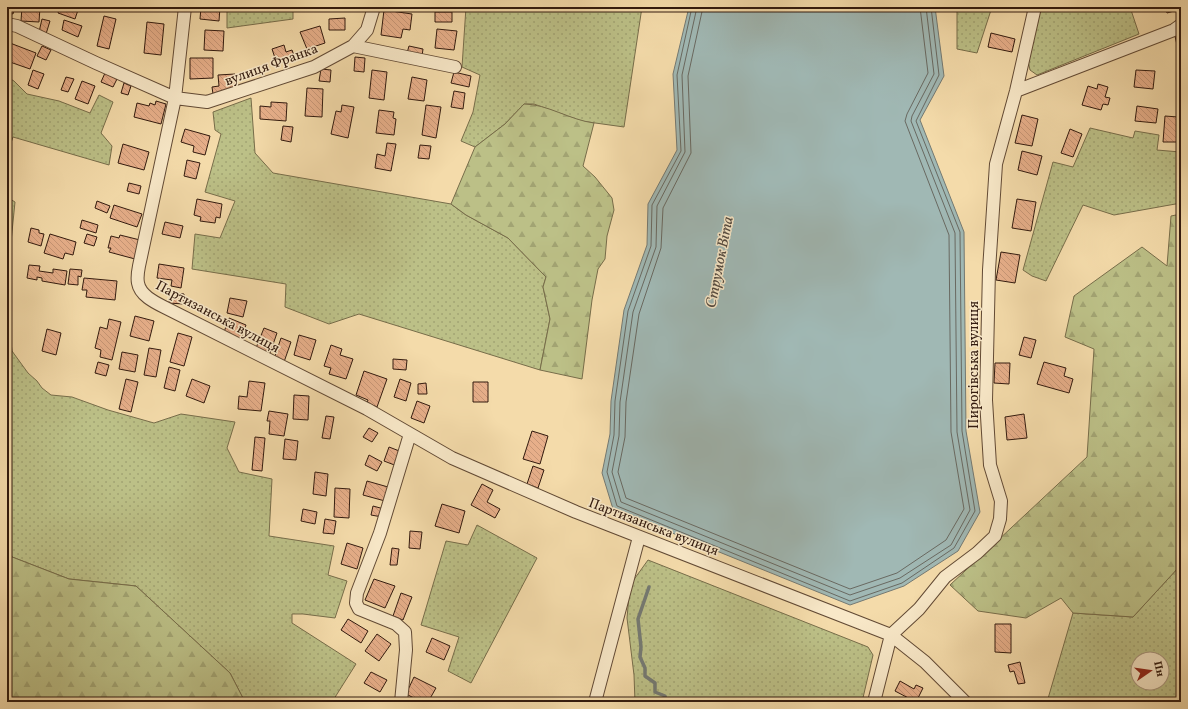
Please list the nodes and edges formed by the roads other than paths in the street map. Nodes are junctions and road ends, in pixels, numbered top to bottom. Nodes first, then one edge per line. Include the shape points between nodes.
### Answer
1 (185, 7) edge
2 (374, 7) edge
3 (1035, 7) edge
4 (7, 24) edge
5 (1181, 25) edge
6 (353, 46) junction
7 (455, 67) dead end
8 (1016, 91) junction
9 (175, 98) junction
10 (410, 434) junction
11 (639, 536) junction
12 (891, 635) junction
13 (401, 702) edge
14 (595, 702) edge
15 (874, 702) edge
16 (966, 702) edge

1 - 9 street, Партизанська вулиця
2 - 6 street, вулиця Франка via 367,30
3 - 8 street, Пирогівська вулиця
4 - 9 street, вулиця Франка via 17,26
5 - 8 street via 1174,30
6 - 7 street
6 - 9 street, вулиця Франка via 314,67 208,102
8 - 12 street, Пирогівська вулиця via 996,164 989,278 986,400 990,465 1001,501 1000,519 995,536 945,577 919,609
9 - 10 street, Партизанська вулиця via 139,266 138,283 142,292 164,307 367,409
10 - 11 street, Партизанська вулиця via 452,458 576,512
10 - 13 street via 380,532 357,593 356,603 359,609 396,624 405,632 406,650
11 - 12 street, Партизанська вулиця
11 - 14 street
12 - 15 street
12 - 16 street, Партизанська вулиця via 925,662

